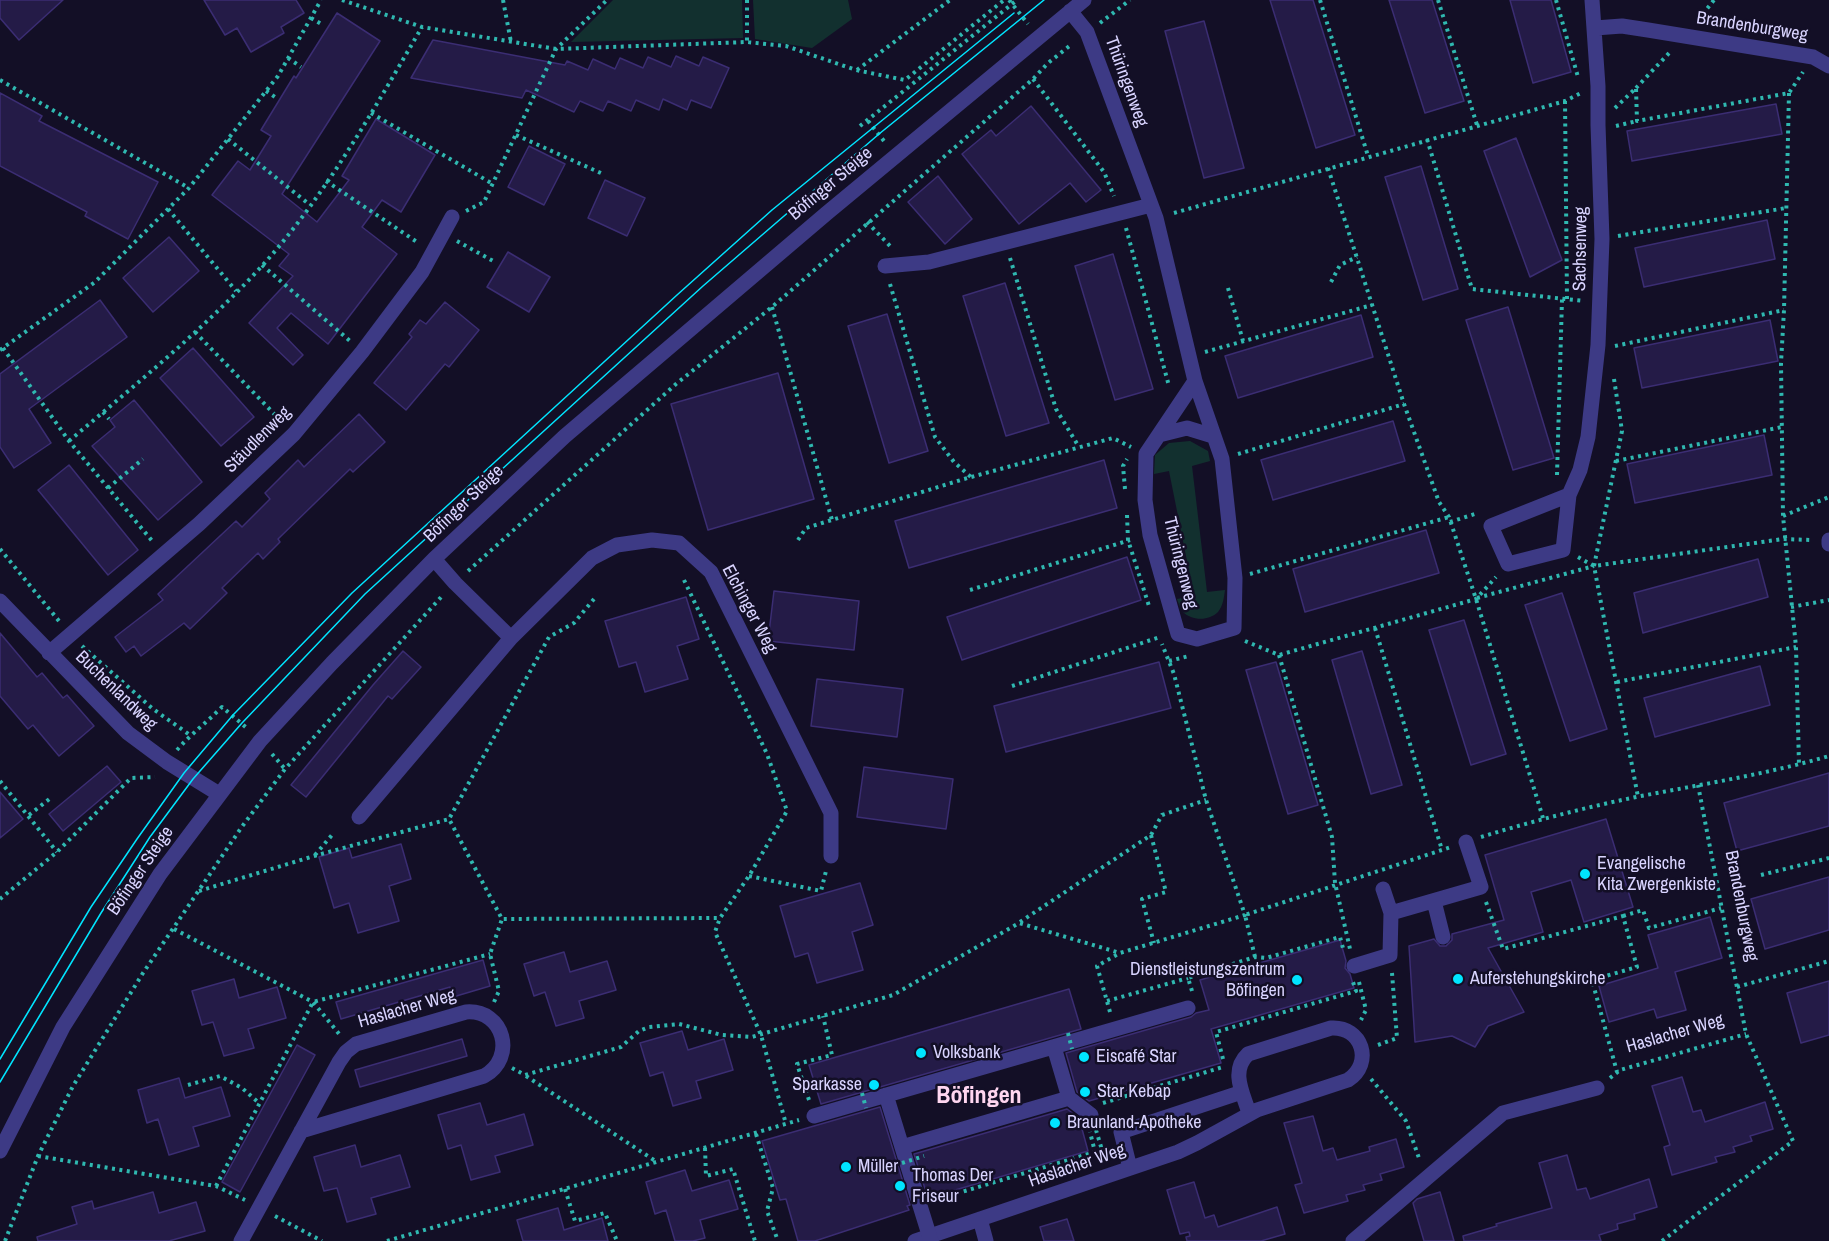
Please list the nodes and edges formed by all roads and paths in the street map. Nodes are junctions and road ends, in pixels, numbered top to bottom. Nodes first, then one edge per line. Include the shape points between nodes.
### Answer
1 (321, 0) edge
2 (342, 0) edge
3 (503, 0) edge
4 (607, 0) edge
5 (747, 0) edge
6 (950, 0) edge
7 (1017, 0) edge
8 (1084, 0) edge
9 (1130, 0) edge
10 (1320, 0) edge
11 (1438, 0) edge
12 (1556, 0) edge
13 (1592, 0) edge
14 (347, 1) edge
15 (1008, 1) edge
16 (1070, 11) junction
17 (311, 18) junction
18 (1028, 24) dead end
19 (323, 25) dead end
20 (422, 27) junction
21 (1595, 28) junction
22 (1087, 32) junction
23 (1684, 36) junction
24 (511, 42) junction
25 (747, 42) junction
26 (556, 49) junction
27 (1813, 57) junction
28 (288, 58) junction
29 (1829, 66) edge
30 (301, 67) dead end
31 (856, 70) junction
32 (1033, 79) junction
33 (0, 80) edge
34 (905, 80) junction
35 (910, 86) junction
36 (1598, 86) junction
37 (1636, 88) junction
38 (266, 91) junction
39 (1582, 93) junction
40 (1789, 93) junction
41 (278, 99) dead end
42 (1564, 101) junction
43 (371, 113) junction
44 (868, 120) junction
45 (1477, 125) junction
46 (1598, 125) junction
47 (860, 126) dead end
48 (516, 135) junction
49 (228, 139) junction
50 (1427, 139) junction
51 (884, 141) dead end
52 (1368, 156) junction
53 (1328, 168) junction
54 (603, 174) dead end
55 (326, 181) junction
56 (493, 184) junction
57 (189, 188) junction
58 (310, 205) junction
59 (1786, 208) junction
60 (168, 209) junction
61 (1153, 212) junction
62 (1121, 213) junction
63 (452, 217) joint
64 (867, 222) junction
65 (444, 234) junction
66 (1602, 239) junction
67 (1006, 243) junction
68 (433, 253) junction
69 (1357, 258) junction
70 (495, 262) dead end
71 (907, 264) junction
72 (262, 265) junction
73 (885, 266) joint
74 (1331, 282) dead end
75 (1228, 288) dead end
76 (236, 291) junction
77 (1564, 300) junction
78 (1600, 302) junction
79 (1372, 305) junction
80 (772, 307) junction
81 (1784, 310) junction
82 (195, 332) junction
83 (1243, 341) junction
84 (1598, 345) junction
85 (1228, 346) dead end
86 (2, 349) edge
87 (362, 352) junction
88 (1612, 368) dead end
89 (1195, 381) junction
90 (1404, 404) junction
91 (1176, 410) junction
92 (104, 412) junction
93 (109, 419) dead end
94 (1782, 427) junction
95 (294, 434) junction
96 (1159, 435) junction
97 (1213, 436) junction
98 (69, 441) junction
99 (1079, 447) junction
100 (1255, 449) dead end
101 (1139, 450) junction
102 (143, 459) dead end
103 (1616, 461) junction
104 (970, 477) junction
105 (108, 488) junction
106 (1569, 495) junction
107 (1829, 497) edge
108 (1125, 498) dead end
109 (1126, 508) dead end
110 (1782, 516) junction
111 (832, 520) junction
112 (1449, 520) junction
113 (1491, 526) junction
114 (1150, 536) junction
115 (1783, 539) junction
116 (798, 540) dead end
117 (1128, 540) junction
118 (1829, 542) edge
119 (0, 549) edge
120 (1563, 550) junction
121 (164, 555) junction
122 (434, 559) junction
123 (1508, 564) junction
124 (1594, 566) junction
125 (1273, 567) dead end
126 (684, 580) dead end
127 (454, 583) junction
128 (970, 591) dead end
129 (594, 599) dead end
130 (1476, 599) junction
131 (1829, 600) edge
132 (0, 601) edge
133 (1791, 607) junction
134 (1152, 616) dead end
135 (1155, 627) dead end
136 (1375, 628) junction
137 (1178, 634) junction
138 (71, 635) junction
139 (511, 638) junction
140 (1159, 638) junction
141 (1234, 644) dead end
142 (1796, 647) junction
143 (50, 653) junction
144 (1191, 655) dead end
145 (1279, 655) junction
146 (1169, 661) junction
147 (1617, 682) junction
148 (1012, 686) dead end
149 (190, 735) junction
150 (260, 741) junction
151 (1829, 756) edge
152 (167, 762) junction
153 (1799, 765) junction
154 (285, 769) junction
155 (0, 781) edge
156 (1698, 785) junction
157 (219, 794) junction
158 (52, 797) dead end
159 (1638, 797) junction
160 (1206, 800) junction
161 (29, 815) junction
162 (359, 817) dead end
163 (1543, 818) junction
164 (449, 819) junction
165 (333, 835) dead end
166 (1150, 835) junction
167 (1466, 842) junction
168 (1442, 850) junction
169 (57, 852) junction
170 (314, 856) junction
171 (831, 856) joint
172 (1829, 858) edge
173 (1761, 875) dead end
174 (749, 876) junction
175 (1335, 884) junction
176 (1481, 887) junction
177 (1383, 889) dead end
178 (199, 891) junction
179 (0, 899) edge
180 (1434, 901) junction
181 (1721, 908) junction
182 (1391, 913) junction
183 (1245, 915) junction
184 (1623, 916) junction
185 (720, 918) junction
186 (502, 919) junction
187 (1019, 923) junction
188 (174, 929) junction
189 (1443, 937) dead end
190 (1154, 943) junction
191 (1120, 953) junction
192 (490, 954) junction
193 (1390, 955) junction
194 (1255, 957) junction
195 (1829, 961) edge
196 (1351, 968) junction
197 (1188, 978) junction
198 (1360, 986) dead end
199 (1737, 987) junction
200 (1107, 1001) junction
201 (313, 1002) junction
202 (1191, 1003) joint
203 (1366, 1010) dead end
204 (486, 1016) junction
205 (823, 1016) junction
206 (1111, 1016) dead end
207 (1068, 1033) dead end
208 (1746, 1034) junction
209 (760, 1035) junction
210 (1054, 1047) junction
211 (351, 1048) junction
212 (1072, 1049) dead end
213 (1363, 1050) junction
214 (500, 1061) junction
215 (1360, 1067) junction
216 (1617, 1072) junction
217 (525, 1076) junction
218 (188, 1085) dead end
219 (1597, 1088) joint
220 (1242, 1092) junction
221 (862, 1093) dead end
222 (886, 1095) junction
223 (1069, 1098) junction
224 (260, 1104) junction
225 (866, 1108) dead end
226 (1088, 1111) junction
227 (1249, 1113) junction
228 (814, 1116) junction
229 (786, 1124) junction
230 (301, 1131) junction
231 (756, 1134) junction
232 (902, 1147) junction
233 (705, 1148) junction
234 (0, 1151) edge
235 (38, 1156) junction
236 (924, 1156) dead end
237 (657, 1162) junction
238 (902, 1163) dead end
239 (1130, 1168) junction
240 (1426, 1179) junction
241 (216, 1186) junction
242 (565, 1189) junction
243 (924, 1198) junction
244 (259, 1208) junction
245 (980, 1219) junction
246 (5, 1241) edge
247 (241, 1241) edge
248 (322, 1241) edge
249 (387, 1241) edge
250 (616, 1241) edge
251 (755, 1241) edge
252 (778, 1241) edge
253 (915, 1241) edge
254 (931, 1241) edge
255 (986, 1241) edge
256 (1353, 1241) edge
257 (1662, 1241) edge

1 - 17 path
2 - 14 path
3 - 24 path
4 - 26 path
5 - 25 path
6 - 31 path
7 - 15 path
8 - 16 street, Böfinger Steige
9 - 22 path
10 - 52 path
11 - 45 path
12 - 39 path
13 - 21 street, Sachsenweg
14 - 20 path
15 - 18 path
15 - 34 path
15 - 35 path
16 - 22 street, Thüringenweg
16 - 122 street, Böfinger Steige via 672,342 564,436
17 - 19 path
17 - 28 path
20 - 24 path
20 - 43 path
21 - 23 street, Brandenburgweg via 1622,26
21 - 36 street, Sachsenweg
22 - 32 path
22 - 61 street, Thüringenweg
23 - 27 street, Brandenburgweg
23 - 37 path
24 - 26 path
25 - 26 path
25 - 31 path via 786,46
26 - 48 path
27 - 29 street, Brandenburgweg
27 - 40 path
28 - 30 path
28 - 38 path
31 - 34 path
32 - 62 path via 1104,172
32 - 64 path
33 - 57 path
34 - 35 path
35 - 44 path
36 - 39 path
36 - 46 street, Sachsenweg
37 - 40 path via 1637,121
37 - 46 path
38 - 41 path
38 - 49 path
39 - 42 path
40 - 59 path
42 - 45 path
42 - 77 path
43 - 55 path
43 - 56 path
44 - 47 path
44 - 51 path
45 - 50 path
46 - 66 street, Sachsenweg
48 - 54 path
48 - 56 path
49 - 57 path
49 - 58 path
50 - 52 path
50 - 77 path via 1472,289
52 - 53 path
53 - 61 path
53 - 69 path
55 - 58 path
55 - 68 path
56 - 63 path via 484,202
57 - 60 path
58 - 72 path
59 - 66 path
59 - 81 path
60 - 76 path
60 - 86 path via 95,282
61 - 62 street
61 - 89 street, Thüringenweg
62 - 67 street
62 - 91 path
63 - 65 street, Stäudlenweg
64 - 71 path
64 - 80 path
65 - 68 street, Stäudlenweg
65 - 70 path
66 - 78 street, Sachsenweg
67 - 71 street
67 - 99 path via 1056,410
68 - 87 street, Stäudlenweg
69 - 74 path via 1340,265
69 - 79 path
71 - 73 street
72 - 76 path
72 - 87 path
73 - 104 path via 935,437
75 - 83 path
76 - 82 path
77 - 78 path
77 - 106 path via 1556,473
78 - 84 street, Sachsenweg
79 - 83 path
79 - 90 path
80 - 111 path
80 - 127 path via 676,384
81 - 84 path via 1609,347
81 - 94 path
82 - 92 path
82 - 95 path
83 - 85 path
84 - 106 street, Sachsenweg via 1588,438
86 - 98 path
87 - 95 street, Stäudlenweg
88 - 103 path via 1622,431
89 - 91 street
89 - 97 street, Thüringenweg
90 - 100 path
90 - 112 path
91 - 96 street
92 - 93 path
92 - 98 path
94 - 103 path
94 - 110 path
95 - 121 street, Stäudlenweg
96 - 97 street via 1187,428
96 - 101 street
97 - 137 street, Thüringenweg via 1222,459 1235,578 1234,628 1197,639
98 - 105 path
99 - 101 path via 1113,438
99 - 104 path
101 - 108 path via 1123,466
101 - 114 street, Thüringenweg
102 - 105 path
103 - 124 path
104 - 111 path
105 - 121 path
106 - 113 street
106 - 120 street, Sachsenweg
107 - 110 path
109 - 117 path
110 - 115 path
111 - 116 path via 806,528
112 - 113 path via 1479,513
112 - 125 path
112 - 130 path
113 - 123 street
114 - 117 path
114 - 137 street, Thüringenweg
115 - 118 path
115 - 124 path
115 - 133 path
117 - 128 path
117 - 134 path
119 - 138 path
120 - 123 street
120 - 124 path
121 - 138 street, Stäudlenweg
122 - 127 street
122 - 150 street, Böfinger Steige
123 - 130 path
124 - 130 path
124 - 147 path
126 - 174 path via 766,754 787,811
127 - 139 street
127 - 154 path
129 - 164 path via 574,623 549,637
130 - 136 path
130 - 163 path
131 - 133 path
132 - 143 street, Buchenlandweg
133 - 142 path
135 - 140 path
136 - 145 path
136 - 168 path
137 - 140 path
138 - 143 street, Stäudlenweg
138 - 149 path via 145,702
139 - 162 street, Elchinger Weg
139 - 171 street, Elchinger Weg via 592,558 617,545 652,540 679,543 711,572 831,813
140 - 146 path
140 - 148 path
141 - 145 path via 1245,641
142 - 147 path
142 - 153 path
143 - 152 street, Buchenlandweg via 128,733
144 - 146 path
145 - 175 path via 1332,837
146 - 160 path
147 - 159 path
149 - 150 path via 222,706
149 - 152 path
150 - 154 path
150 - 157 street, Böfinger Steige
151 - 153 path
152 - 157 street, Buchenlandweg
152 - 169 path via 154,778 131,778
153 - 156 path
154 - 178 path
155 - 161 path
156 - 159 path
156 - 181 path, Brandenburgweg
157 - 234 street, Böfinger Steige via 160,874 63,1027
158 - 161 path
159 - 163 path
160 - 166 path via 1162,815
160 - 183 path
161 - 169 path
163 - 167 path
164 - 170 path
164 - 186 path
165 - 170 path
166 - 187 path
166 - 190 path via 1166,892 1142,899
167 - 168 path
167 - 176 street
168 - 175 path
169 - 179 path
170 - 178 path
171 - 174 path via 821,891
172 - 173 path
174 - 185 path
175 - 183 path
175 - 196 path
176 - 180 street
176 - 184 path via 1503,949
177 - 182 street
178 - 188 path
180 - 182 street
180 - 189 street
181 - 184 path via 1649,928 1643,910
181 - 199 path, Brandenburgweg
182 - 193 street
183 - 190 path
183 - 194 path
184 - 216 path via 1637,967 1592,980
185 - 186 path
185 - 209 path via 715,932
186 - 192 path
187 - 191 path
187 - 205 path via 893,995
188 - 201 path
188 - 235 path via 73,1086
190 - 191 path
191 - 200 path via 1097,966
192 - 201 path
192 - 204 path via 499,991
193 - 196 street
193 - 213 path via 1397,1038
194 - 196 path via 1340,937
194 - 197 path
195 - 199 path
196 - 226 path via 1356,991 1216,1032 1226,1066
197 - 200 path
197 - 202 path
198 - 203 path
199 - 208 path, Brandenburgweg
200 - 206 path
201 - 211 path
201 - 224 path
202 - 210 street
204 - 211 street, Haslacher Weg via 471,1011 461,1013
204 - 214 street via 495,1022 502,1035
205 - 209 path
205 - 228 path via 832,1055 797,1064
207 - 212 path, bridge
208 - 216 path, Haslacher Weg
208 - 257 path, Haslacher Weg via 1793,1141
209 - 217 path via 732,1037 684,1025 660,1024 639,1031 621,1047
209 - 229 path
210 - 222 street
210 - 223 street
211 - 230 street, Haslacher Weg via 339,1062
213 - 215 street
213 - 220 street via 1354,1035 1334,1028 1252,1052 1238,1069
214 - 217 path
214 - 230 street via 479,1078
215 - 227 street, Haslacher Weg via 1348,1080
215 - 240 path via 1406,1121
216 - 219 path, Haslacher Weg
217 - 237 path
218 - 224 path via 219,1076 242,1088
219 - 240 street via 1503,1113
220 - 227 street
220 - 239 street via 1121,1132
221 - 225 path, bridge
222 - 228 street
222 - 232 street
223 - 226 street
223 - 232 street
224 - 241 path
226 - 243 path via 1095,1152
227 - 239 street, Haslacher Weg via 1192,1147
228 - 229 path
229 - 231 path
230 - 244 street, Haslacher Weg
231 - 233 path
231 - 252 path via 773,1188 768,1210
232 - 243 street
233 - 237 path
233 - 251 path via 706,1176 733,1169
235 - 241 path
235 - 246 path
236 - 238 path, bridge
237 - 242 path
239 - 245 street, Haslacher Weg
240 - 256 street
241 - 244 path
242 - 249 path
242 - 250 path via 575,1221 604,1213
243 - 254 street, bridge
244 - 247 street, Haslacher Weg
244 - 248 path
245 - 253 street, Haslacher Weg
245 - 255 street

